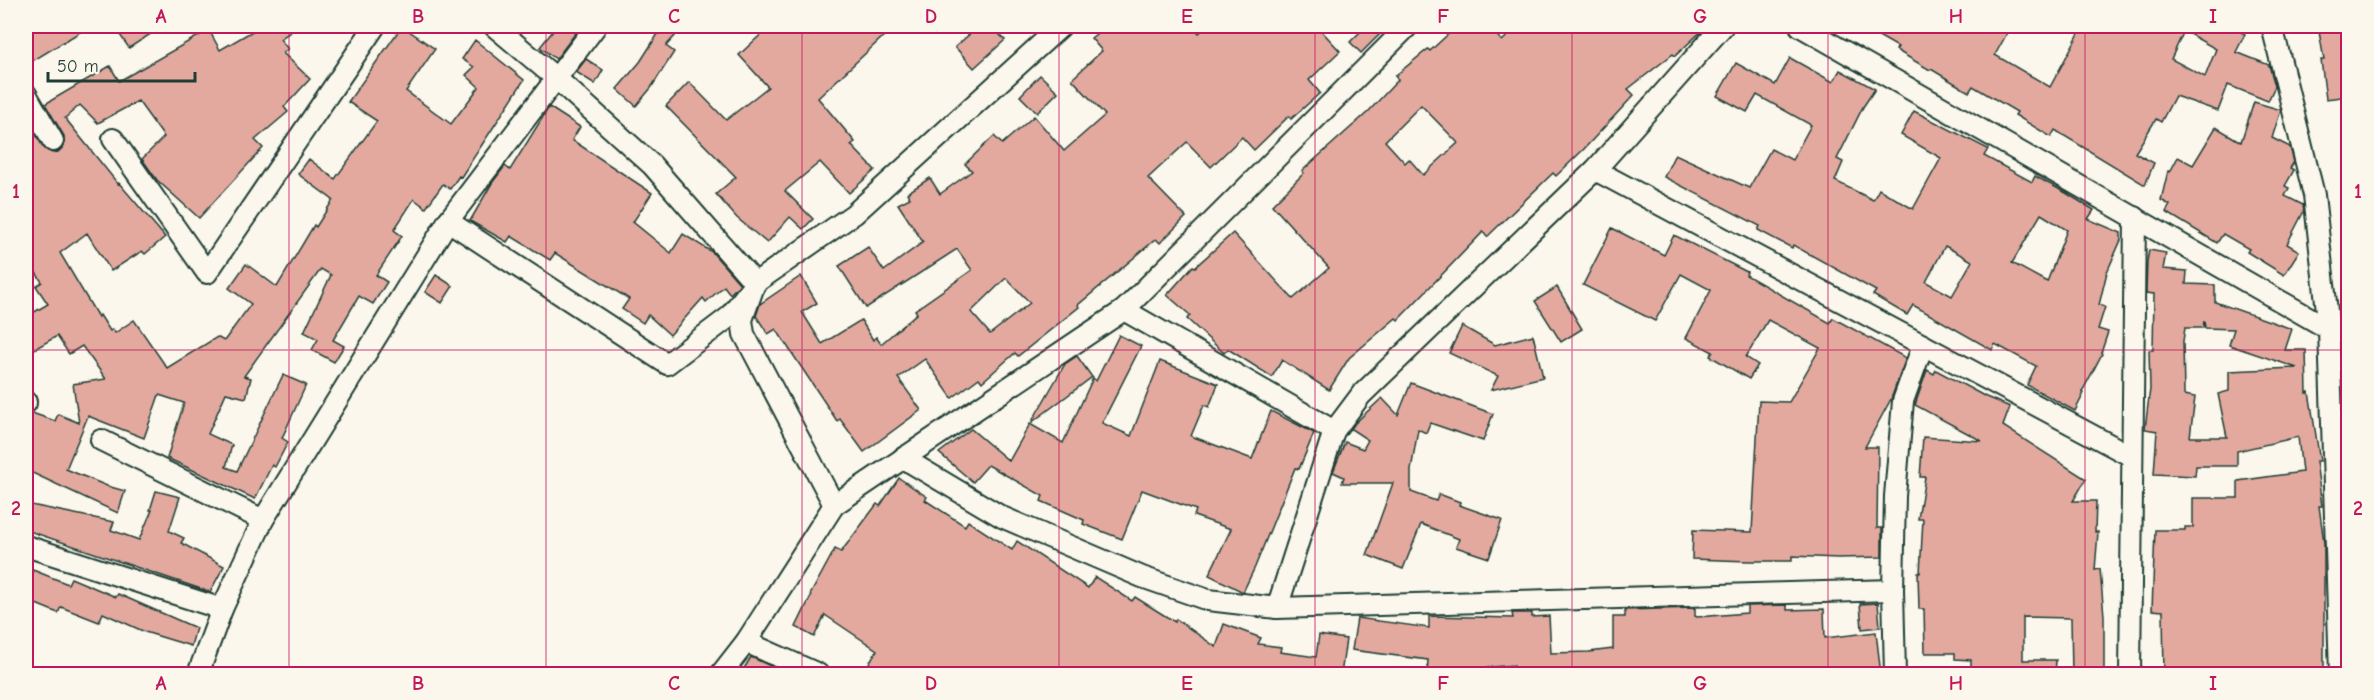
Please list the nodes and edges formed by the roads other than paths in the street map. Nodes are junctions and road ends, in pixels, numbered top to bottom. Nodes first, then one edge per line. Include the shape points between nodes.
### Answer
1 (375, 26) edge
2 (494, 26) edge
3 (596, 26) edge
4 (1061, 26) edge
5 (1408, 26) edge
6 (1722, 26) edge
7 (1800, 26) edge
8 (2272, 26) edge
9 (557, 79) junction
10 (26, 94) edge
11 (113, 139) dead end
12 (53, 141) dead end
13 (1595, 170) junction
14 (2134, 217) junction
15 (448, 221) junction
16 (755, 283) junction
17 (1124, 310) junction
18 (2330, 329) junction
19 (1923, 345) junction
20 (1334, 431) junction
21 (101, 440) dead end
22 (2131, 456) junction
23 (903, 458) junction
24 (834, 505) junction
25 (263, 520) junction
26 (26, 546) edge
27 (1893, 590) junction
28 (1277, 608) junction
29 (222, 609) junction
30 (746, 642) junction
31 (198, 675) edge
32 (721, 675) edge
33 (818, 675) edge
34 (1895, 675) edge
35 (2130, 675) edge
36 (2340, 675) edge

1 - 11 street via 207,273
2 - 9 street
3 - 9 street
4 - 16 street via 854,214
5 - 17 street
6 - 13 street
7 - 14 street
8 - 18 street via 2314,195
9 - 15 street
9 - 16 street via 652,165
10 - 12 street
13 - 19 street
13 - 20 street via 1361,395
14 - 18 street
14 - 22 street
15 - 16 street via 667,364 729,317
15 - 25 street
16 - 24 street via 742,320 744,334
17 - 20 street
17 - 23 street
18 - 36 street
19 - 22 street
19 - 27 street via 1903,401
20 - 28 street
21 - 25 street
22 - 35 street
23 - 24 street
23 - 28 street via 1002,517 1142,577 1208,600
24 - 30 street
25 - 29 street
26 - 29 street
27 - 28 street
27 - 34 street
29 - 31 street
30 - 32 street
30 - 33 street

